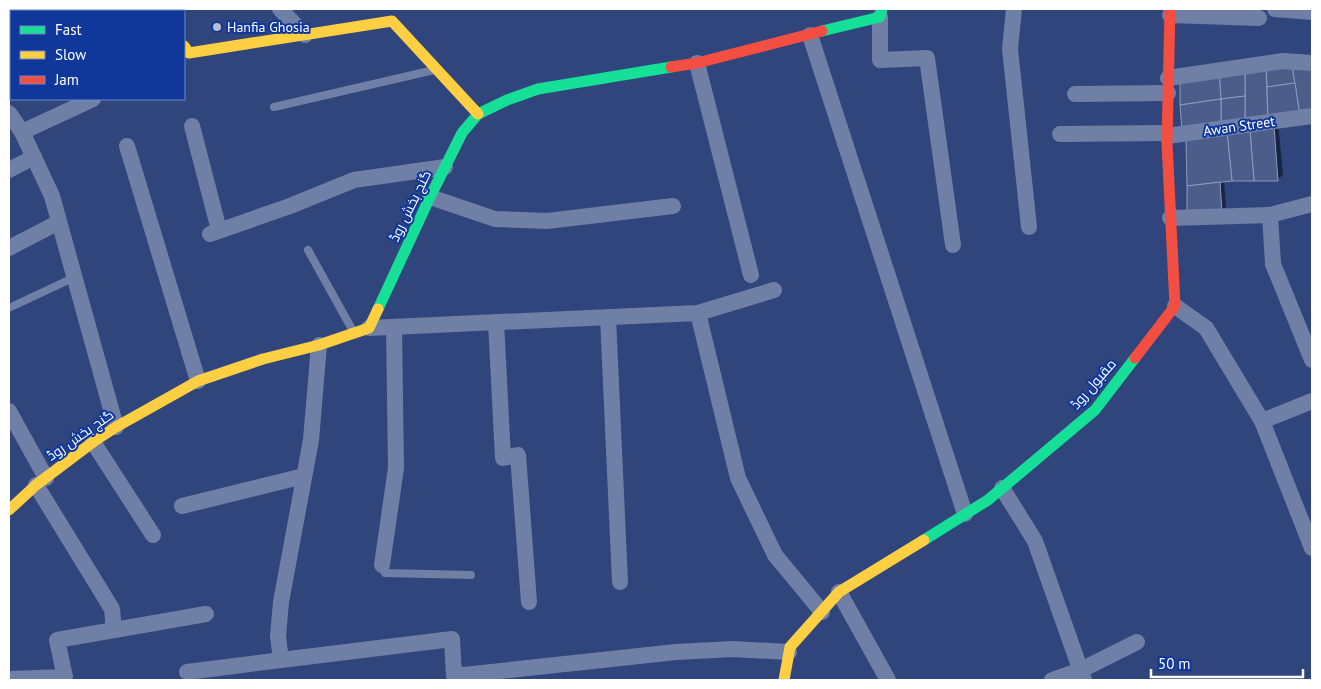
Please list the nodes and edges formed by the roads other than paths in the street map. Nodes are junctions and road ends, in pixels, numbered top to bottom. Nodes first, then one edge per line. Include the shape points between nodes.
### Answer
1 (280, 9) edge
2 (390, 9) edge
3 (1014, 9) edge
4 (1275, 9) edge
5 (1170, 12) edge
6 (1312, 12) edge
7 (881, 13) edge
8 (1259, 18) dead end
9 (392, 21) junction
10 (304, 35) junction
11 (810, 35) junction
12 (186, 51) edge
13 (697, 63) junction
14 (1312, 63) edge
15 (436, 69) junction
16 (1168, 86) junction
17 (1075, 94) dead end
18 (91, 100) edge
19 (274, 106) dead end
20 (9, 113) edge
21 (478, 114) junction
22 (1312, 116) edge
23 (192, 126) dead end
24 (22, 132) junction
25 (1060, 134) dead end
26 (1167, 134) junction
27 (127, 146) dead end
28 (34, 157) junction
29 (445, 167) junction
30 (9, 170) edge
31 (430, 197) junction
32 (1312, 204) edge
33 (673, 206) dead end
34 (1270, 215) junction
35 (1170, 218) junction
36 (59, 222) junction
37 (1029, 227) dead end
38 (953, 245) dead end
39 (9, 248) edge
40 (308, 250) dead end
41 (751, 274) dead end
42 (75, 277) junction
43 (774, 290) dead end
44 (1175, 306) junction
45 (11, 307) dead end
46 (698, 313) junction
47 (608, 317) junction
48 (496, 322) junction
49 (394, 327) junction
50 (362, 331) junction
51 (318, 346) junction
52 (1312, 360) edge
53 (198, 380) junction
54 (1312, 401) edge
55 (9, 411) edge
56 (1262, 421) junction
57 (116, 427) junction
58 (93, 442) junction
59 (304, 476) junction
60 (41, 482) junction
61 (1002, 488) junction
62 (182, 506) dead end
63 (9, 510) edge
64 (965, 514) junction
65 (153, 535) dead end
66 (1312, 548) edge
67 (382, 565) joint
68 (471, 575) dead end
69 (620, 582) dead end
70 (839, 592) junction
71 (529, 602) dead end
72 (822, 612) junction
73 (206, 614) dead end
74 (114, 630) junction
75 (1137, 642) dead end
76 (789, 652) junction
77 (281, 660) junction
78 (187, 672) dead end
79 (1083, 675) edge
80 (454, 678) edge
81 (9, 679) edge
82 (784, 680) edge
83 (888, 680) edge
84 (1052, 680) edge

1 - 10 street
2 - 9 street
3 - 37 street via 1010,48
4 - 6 street
5 - 8 street
5 - 16 street
7 - 11 street, گنج بخش روڈ
7 - 38 street via 880,60 927,58
9 - 10 street
9 - 15 street
10 - 12 street
11 - 13 street, گنج بخش روڈ
11 - 64 street
13 - 21 street, گنج بخش روڈ via 538,89
13 - 41 street
14 - 16 street via 1283,61
15 - 19 lane
15 - 21 street
16 - 17 street
16 - 26 street
18 - 24 street
20 - 24 street
21 - 29 street, گنج بخش روڈ via 462,133
22 - 26 street, Awan Street
23 - 29 street via 215,232 354,180
24 - 28 street
25 - 26 street, Awan Street
26 - 35 street
27 - 53 street
28 - 30 street
28 - 36 street via 52,196
29 - 31 street, گنج بخش روڈ
31 - 33 street via 495,219 547,220
31 - 50 street, گنج بخش روڈ
32 - 34 street
34 - 35 street
34 - 52 street via 1274,264
35 - 44 street
36 - 39 street
36 - 42 street
40 - 50 lane
42 - 45 lane
42 - 57 street
43 - 46 street
44 - 56 street via 1206,328
44 - 61 street, مقبول روڈ via 1095,410
46 - 47 street
46 - 72 street via 738,478 775,555
47 - 48 street
47 - 69 street
48 - 49 street
48 - 71 street via 503,458 518,455
49 - 50 street
49 - 67 street via 396,468
50 - 51 street, گنج بخش روڈ
51 - 53 street, گنج بخش روڈ
51 - 59 street via 311,440
53 - 57 street, گنج بخش روڈ
54 - 56 street
55 - 60 street
56 - 66 street
57 - 58 street, گنج بخش روڈ
58 - 60 street, گنج بخش روڈ
58 - 65 street
59 - 62 street
59 - 77 street via 281,602 278,636
60 - 63 street, گنج بخش روڈ
60 - 74 street via 112,609
61 - 64 street, مقبول روڈ
61 - 79 street via 1035,541
64 - 70 street, مقبول روڈ
67 - 68 lane via 385,573
70 - 72 street, مقبول روڈ
70 - 83 street
72 - 76 street, مقبول روڈ
73 - 74 street
74 - 81 street via 57,640 64,677
75 - 79 street
76 - 80 street via 733,649 676,652
76 - 82 street, مقبول روڈ
77 - 78 street
77 - 80 street via 452,639
79 - 84 street

